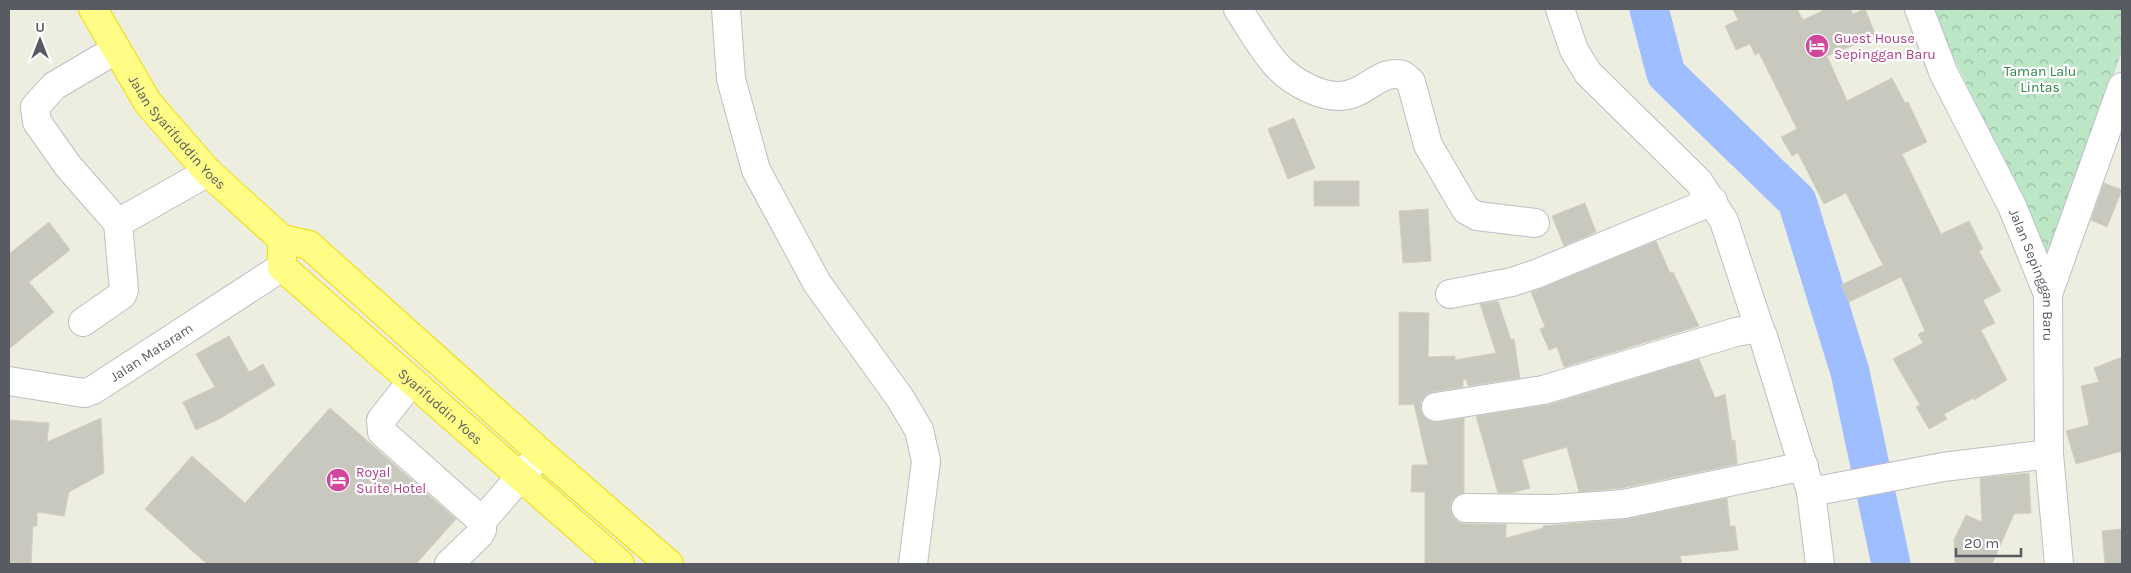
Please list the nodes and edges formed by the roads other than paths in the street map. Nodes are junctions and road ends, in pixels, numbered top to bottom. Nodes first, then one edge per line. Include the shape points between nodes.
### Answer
1 (92, 9) edge
2 (726, 9) edge
3 (1238, 9) edge
4 (1560, 9) edge
5 (1918, 9) edge
6 (115, 50) junction
7 (2122, 87) edge
8 (208, 172) junction
9 (1713, 202) junction
10 (118, 223) junction
11 (1535, 223) dead end
12 (282, 239) junction
13 (282, 267) junction
14 (1450, 294) dead end
15 (2048, 294) junction
16 (83, 322) dead end
17 (1760, 330) junction
18 (9, 381) edge
19 (412, 381) junction
20 (1436, 407) dead end
21 (541, 453) junction
22 (2049, 454) junction
23 (1804, 466) junction
24 (521, 478) junction
25 (1819, 491) junction
26 (1466, 508) dead end
27 (482, 521) junction
28 (450, 564) edge
29 (620, 564) edge
30 (669, 564) edge
31 (912, 564) edge
32 (1820, 564) edge
33 (2059, 564) edge

1 - 6 highway, Jalan Syarifuddin Yoes
2 - 31 street via 731,79 756,170 817,284 900,398 919,430 926,461
3 - 11 street via 1273,62 1300,84 1318,92 1332,96 1354,94 1387,74 1404,75 1411,82 1428,145 1466,210 1477,216
4 - 9 street via 1574,50 1588,73 1698,182
5 - 15 street, Jalan Sepinggan Baru via 1944,74 2012,206
6 - 8 highway, Jalan Syarifuddin Yoes via 148,102
6 - 10 street via 54,86 35,107 35,115 77,177
7 - 15 street
8 - 10 street
8 - 12 highway, Jalan Syarifuddin Yoes
9 - 14 street via 1536,274
9 - 17 street via 1724,221
10 - 16 street via 124,290 122,295
12 - 13 highway
12 - 21 highway via 309,245
13 - 18 street, Jalan Mataram via 85,393
13 - 19 highway, Syarifuddin Yoes
15 - 22 street, Jalan Sepinggan Baru
17 - 20 street via 1736,332 1543,390
17 - 23 street
19 - 24 highway, Syarifuddin Yoes
19 - 27 street via 381,420 382,432
21 - 24 street
21 - 30 highway
22 - 25 street via 1943,467
22 - 33 street, Jalan Sepinggan Baru
23 - 25 street
23 - 26 street via 1624,504 1553,509
24 - 27 street
24 - 29 highway, Syarifuddin Yoes
25 - 32 street
27 - 28 street via 479,535

